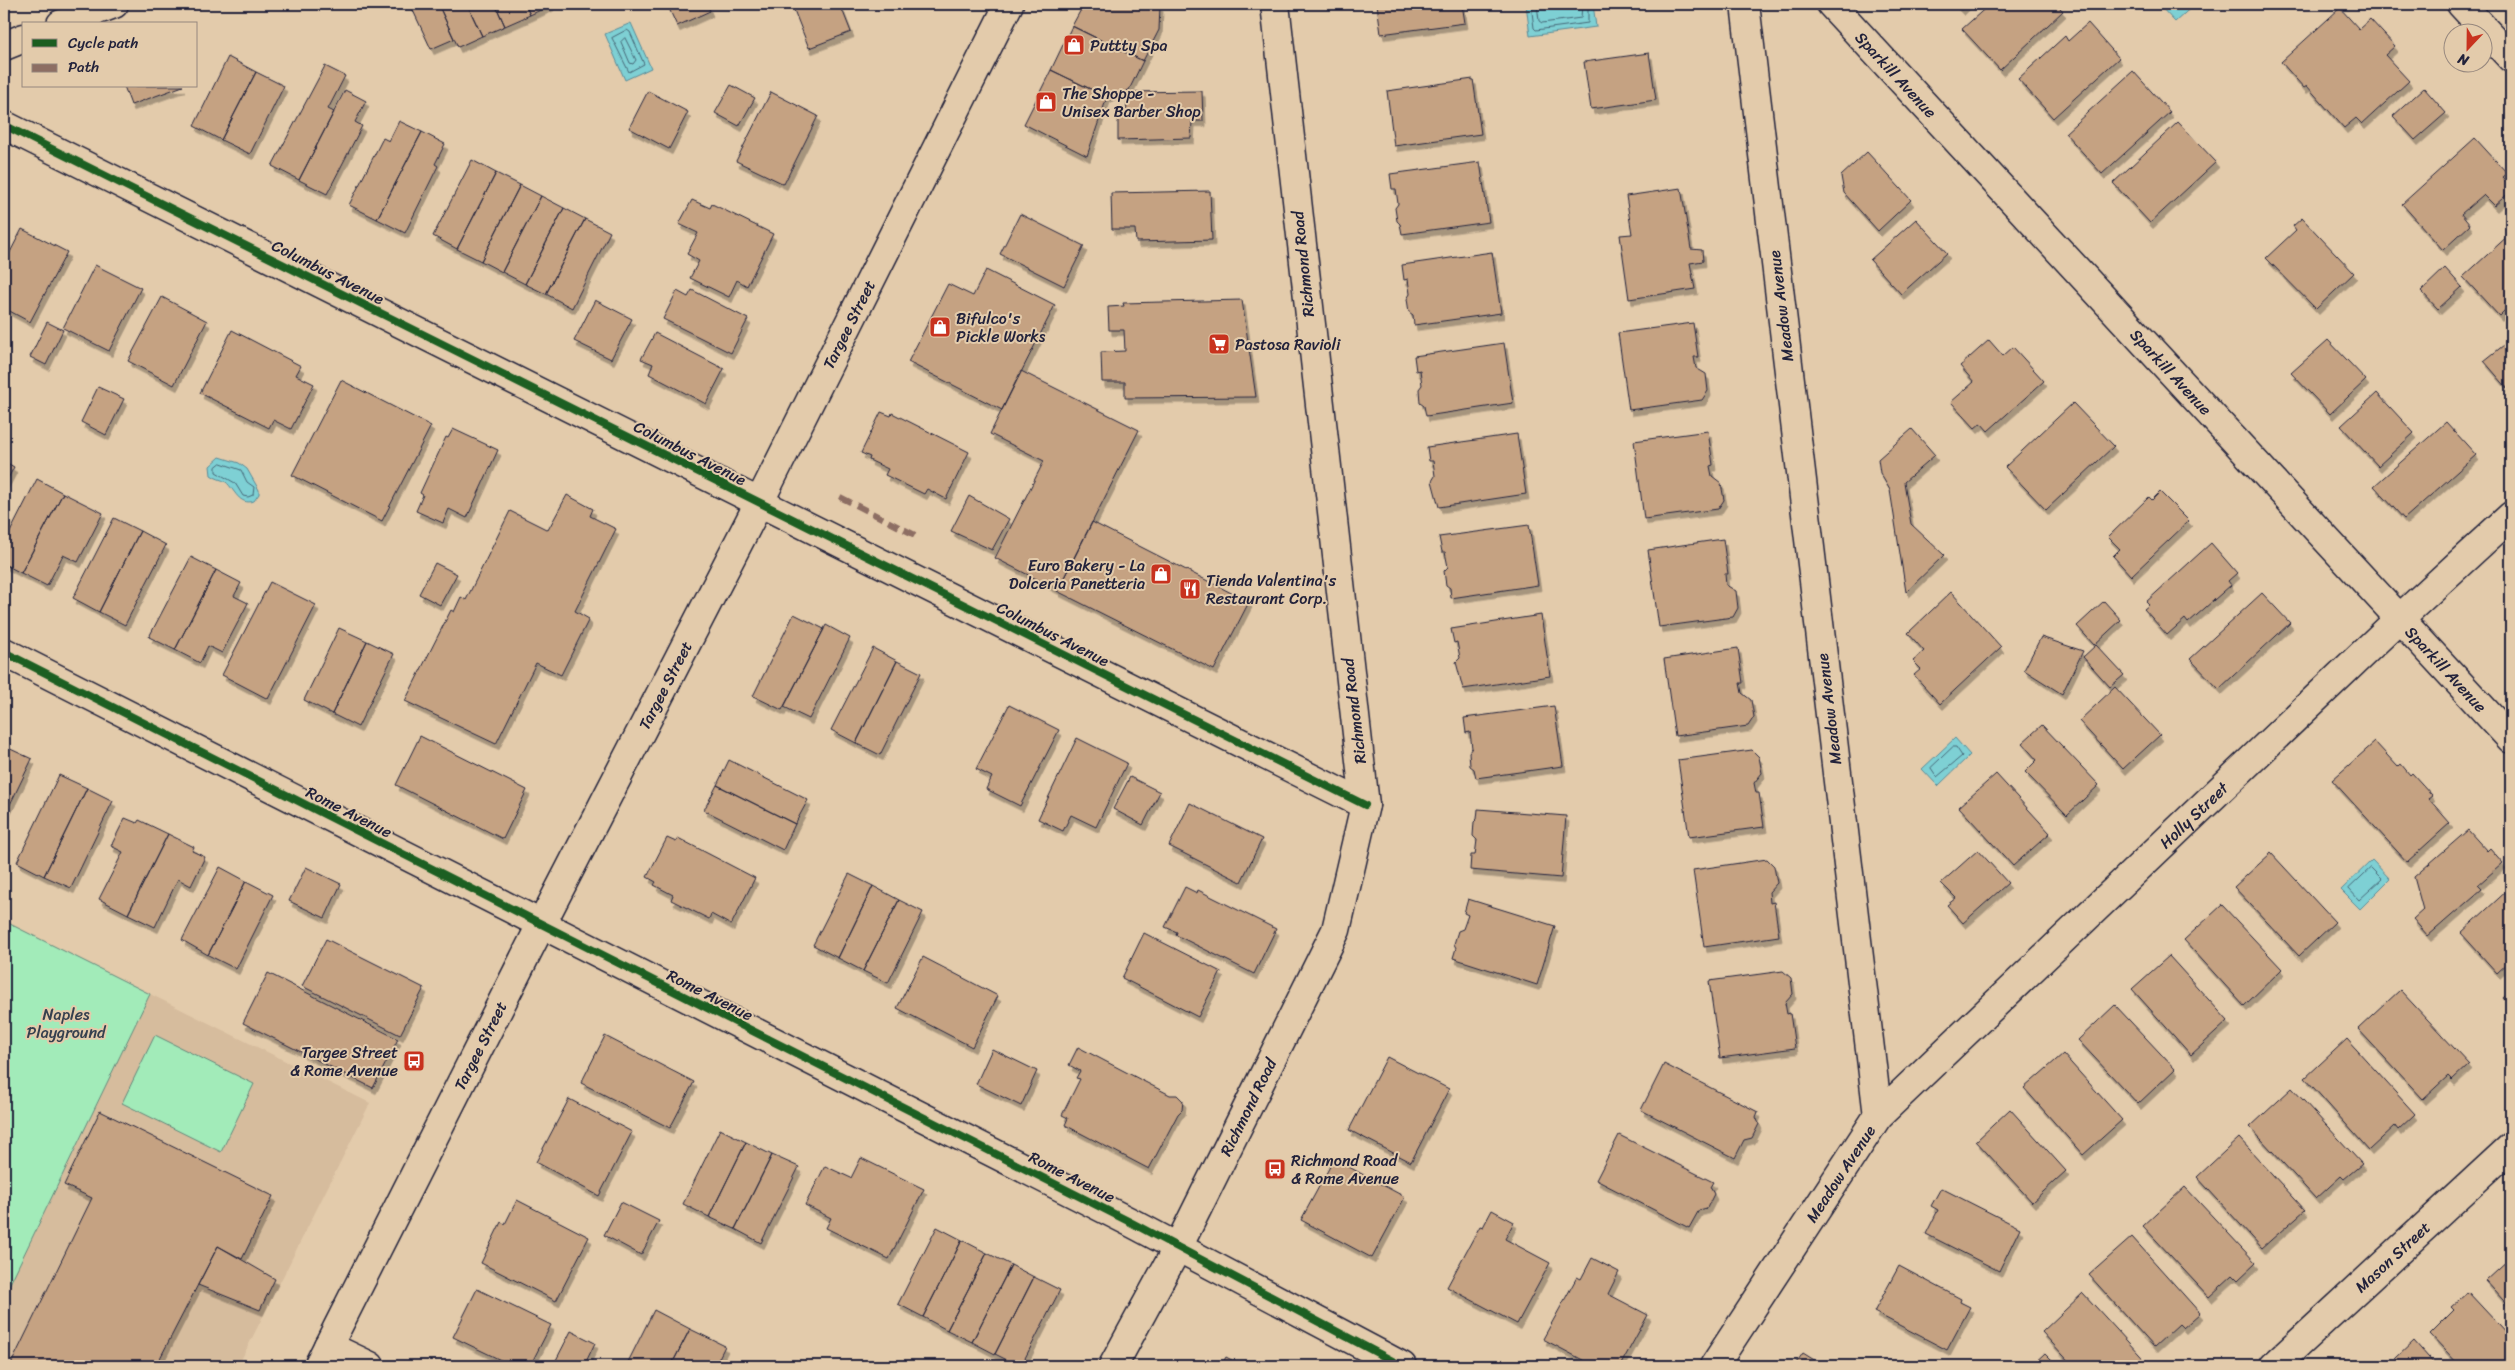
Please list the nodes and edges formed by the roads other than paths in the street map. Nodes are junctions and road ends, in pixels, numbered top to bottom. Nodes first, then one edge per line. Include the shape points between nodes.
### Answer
1 (114, 4) edge
2 (1009, 4) edge
3 (1275, 4) edge
4 (1745, 4) edge
5 (1831, 4) edge
6 (2462, 4) edge
7 (66, 22) edge
8 (22, 39) edge
9 (4, 46) edge
10 (2511, 58) edge
11 (4, 125) edge
12 (759, 503) junction
13 (2511, 516) edge
14 (2399, 619) junction
15 (4, 652) edge
16 (2511, 739) edge
17 (1365, 805) junction
18 (541, 925) junction
19 (1878, 1116) junction
20 (2511, 1147) edge
21 (1178, 1247) junction
22 (323, 1356) edge
23 (370, 1366) edge
24 (1113, 1366) edge
25 (1402, 1366) edge
26 (1714, 1366) edge
27 (2274, 1366) edge

1 - 7 street
2 - 12 street, Targee Street
3 - 17 street, Richmond Road
4 - 19 street, Meadow Avenue
5 - 14 street, Sparkill Avenue
6 - 10 street
8 - 9 street
11 - 12 street, Columbus Avenue
12 - 17 street, Columbus Avenue
12 - 18 street, Targee Street
13 - 14 street, Holly Street
14 - 16 street, Sparkill Avenue
14 - 19 street, Holly Street
15 - 18 street, Rome Avenue
17 - 21 street, Richmond Road via 1336,930
18 - 21 street, Rome Avenue
18 - 22 street, Targee Street
19 - 26 street, Meadow Avenue
20 - 27 street, Mason Street
21 - 24 street, Richmond Road
21 - 25 street, Rome Avenue
22 - 23 street

